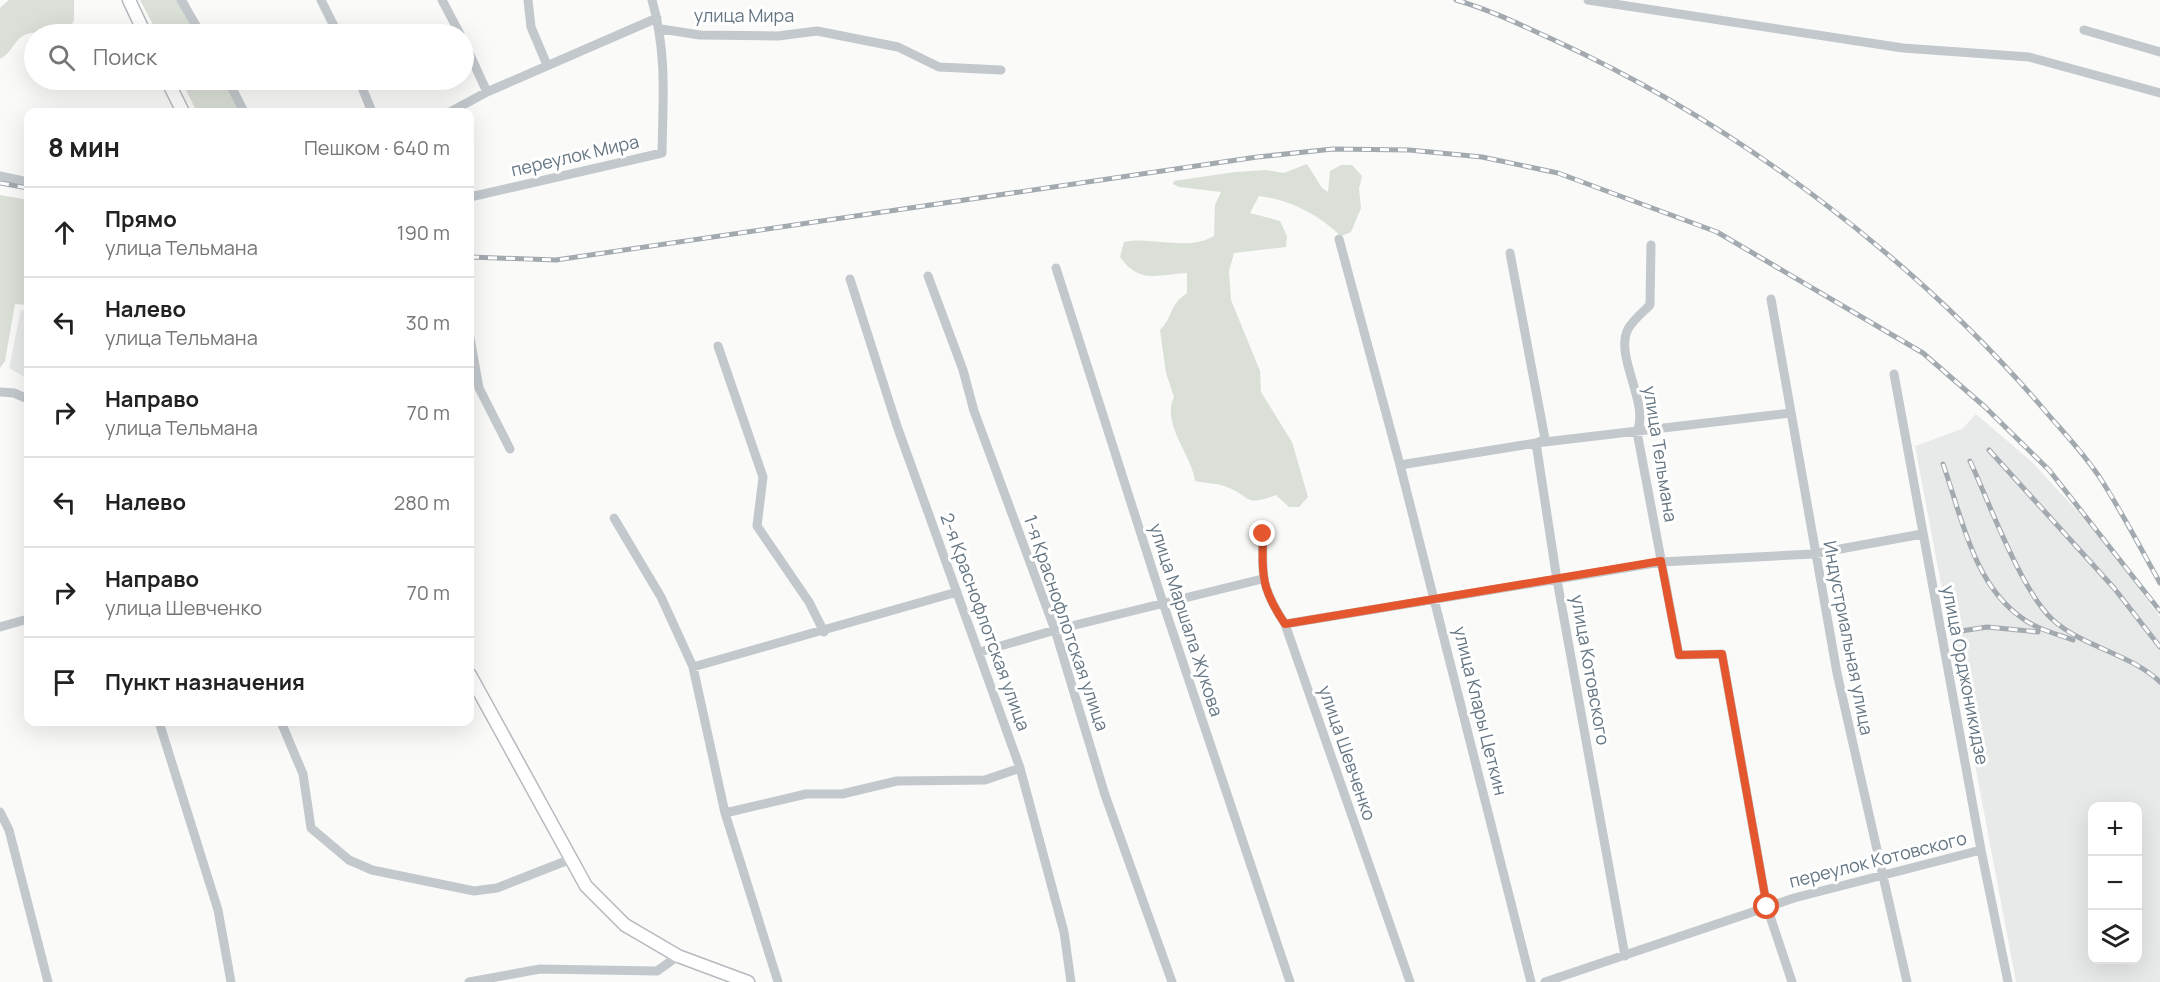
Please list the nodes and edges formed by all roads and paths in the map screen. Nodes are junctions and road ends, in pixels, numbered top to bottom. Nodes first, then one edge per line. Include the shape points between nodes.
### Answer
1 (129, 0) edge
2 (181, 0) edge
3 (321, 0) edge
4 (442, 0) edge
5 (528, 0) edge
6 (652, 0) edge
7 (1588, 0) edge
8 (657, 18) junction
9 (140, 24) edge
10 (195, 24) edge
11 (333, 24) edge
12 (455, 24) edge
13 (661, 29) junction
14 (2084, 30) dead end
15 (2160, 52) edge
16 (474, 64) edge
17 (547, 65) junction
18 (1001, 70) dead end
19 (172, 90) edge
20 (233, 90) edge
21 (363, 90) edge
22 (487, 93) junction
23 (2160, 93) edge
24 (181, 108) edge
25 (242, 108) edge
26 (370, 108) edge
27 (458, 108) edge
28 (0, 176) edge
29 (24, 181) edge
30 (474, 196) edge
31 (1339, 239) dead end
32 (1651, 245) dead end
33 (1510, 253) dead end
34 (1056, 268) dead end
35 (928, 276) dead end
36 (850, 279) dead end
37 (1771, 298) dead end
38 (718, 346) dead end
39 (474, 360) edge
40 (1894, 374) dead end
41 (0, 387) edge
42 (479, 388) junction
43 (474, 391) edge
44 (0, 392) edge
45 (14, 393) junction
46 (24, 397) edge
47 (1790, 413) junction
48 (1636, 432) junction
49 (1536, 443) junction
50 (510, 449) dead end
51 (1400, 465) junction
52 (614, 519) dead end
53 (1263, 534) dead end
54 (1922, 534) junction
55 (1814, 554) junction
56 (1661, 561) junction
57 (1262, 579) junction
58 (1557, 580) junction
59 (957, 592) junction
60 (1435, 600) junction
61 (1163, 603) junction
62 (24, 620) edge
63 (1285, 624) junction
64 (0, 627) edge
65 (1055, 630) junction
66 (824, 632) junction
67 (980, 652) junction
68 (693, 667) junction
69 (474, 682) edge
70 (160, 726) edge
71 (283, 726) edge
72 (1020, 768) junction
73 (0, 812) edge
74 (725, 813) junction
75 (5, 831) edge
76 (1981, 850) junction
77 (571, 860) junction
78 (1882, 878) junction
79 (1767, 907) junction
80 (678, 956) junction
81 (1625, 956) junction
82 (601, 970) junction
83 (48, 982) edge
84 (231, 982) edge
85 (470, 982) edge
86 (603, 982) edge
87 (748, 982) edge
88 (778, 982) edge
89 (1071, 982) edge
90 (1172, 982) edge
91 (1290, 982) edge
92 (1410, 982) edge
93 (1531, 982) edge
94 (1545, 982) edge
95 (1792, 982) edge
96 (1907, 982) edge
97 (2008, 982) edge

1 - 9 main road
2 - 10 street
3 - 11 street
4 - 12 street
5 - 17 street via 531,27
6 - 8 street, переулок Мира
7 - 23 street via 1903,48 2029,57
8 - 13 street, переулок Мира
8 - 17 street
13 - 18 street, улица Мира via 700,35 767,36 817,31 898,47 939,67
13 - 30 street, переулок Мира via 662,153
14 - 15 street
16 - 22 street
17 - 22 street
19 - 24 main road
20 - 25 street
21 - 26 street
22 - 27 street
28 - 29 street
31 - 51 street, улица Клары Цеткин
32 - 48 street, улица Тельмана via 1650,305 1627,331 1626,351 1639,428
33 - 49 street, улица Котовского via 1545,439
34 - 61 street, улица Маршала Жукова
35 - 65 street, 1-я Краснофлотская улица
36 - 59 street, 2-я Краснофлотская улица via 897,426
37 - 47 street, Индустриальная улица
38 - 66 street via 763,477 757,526 809,602
39 - 42 street
40 - 54 street, улица Орджоникидзе
41 - 45 street
42 - 43 street
42 - 50 street
44 - 45 street
45 - 46 street
47 - 48 street
47 - 55 street, Индустриальная улица
48 - 49 street
48 - 56 street, улица Тельмана
49 - 51 street
49 - 58 street, улица Котовского
51 - 60 street, улица Клары Цеткин
52 - 68 street via 661,597
53 - 57 street, улица Шевченко
54 - 55 street
54 - 76 street, улица Орджоникидзе
55 - 56 street
55 - 78 street, Индустриальная улица
56 - 58 street
56 - 79 street, улица Тельмана via 1679,655 1722,654
57 - 61 street
57 - 63 street, улица Шевченко via 1270,602
58 - 60 street
58 - 81 street, улица Котовского
59 - 66 street
59 - 67 street, 2-я Краснофлотская улица
60 - 63 street
60 - 93 street, улица Клары Цеткин
61 - 65 street
61 - 91 street, улица Маршала Жукова
62 - 64 street
63 - 92 street, улица Шевченко
65 - 67 street
65 - 90 street, 1-я Краснофлотская улица via 1106,795
66 - 68 street
67 - 72 street, 2-я Краснофлотская улица
68 - 74 street
69 - 77 main road
70 - 84 street via 218,910
71 - 77 street via 303,774 310,828 349,860 372,870 474,891 497,888
72 - 74 street via 985,780 897,781 842,794 806,794
72 - 89 street, 2-я Краснофлотская улица via 1064,932
73 - 75 street
74 - 88 street
75 - 83 street
76 - 78 street, переулок Котовского
76 - 97 street, улица Орджоникидзе
77 - 80 main road via 586,886 626,925
78 - 79 street, переулок Котовского via 1868,878
78 - 96 street, Индустриальная улица
79 - 81 street, переулок Котовского
79 - 95 street, улица Тельмана
80 - 82 street via 657,971
80 - 87 main road
81 - 94 street, переулок Котовского
82 - 85 street via 540,969
82 - 86 street

